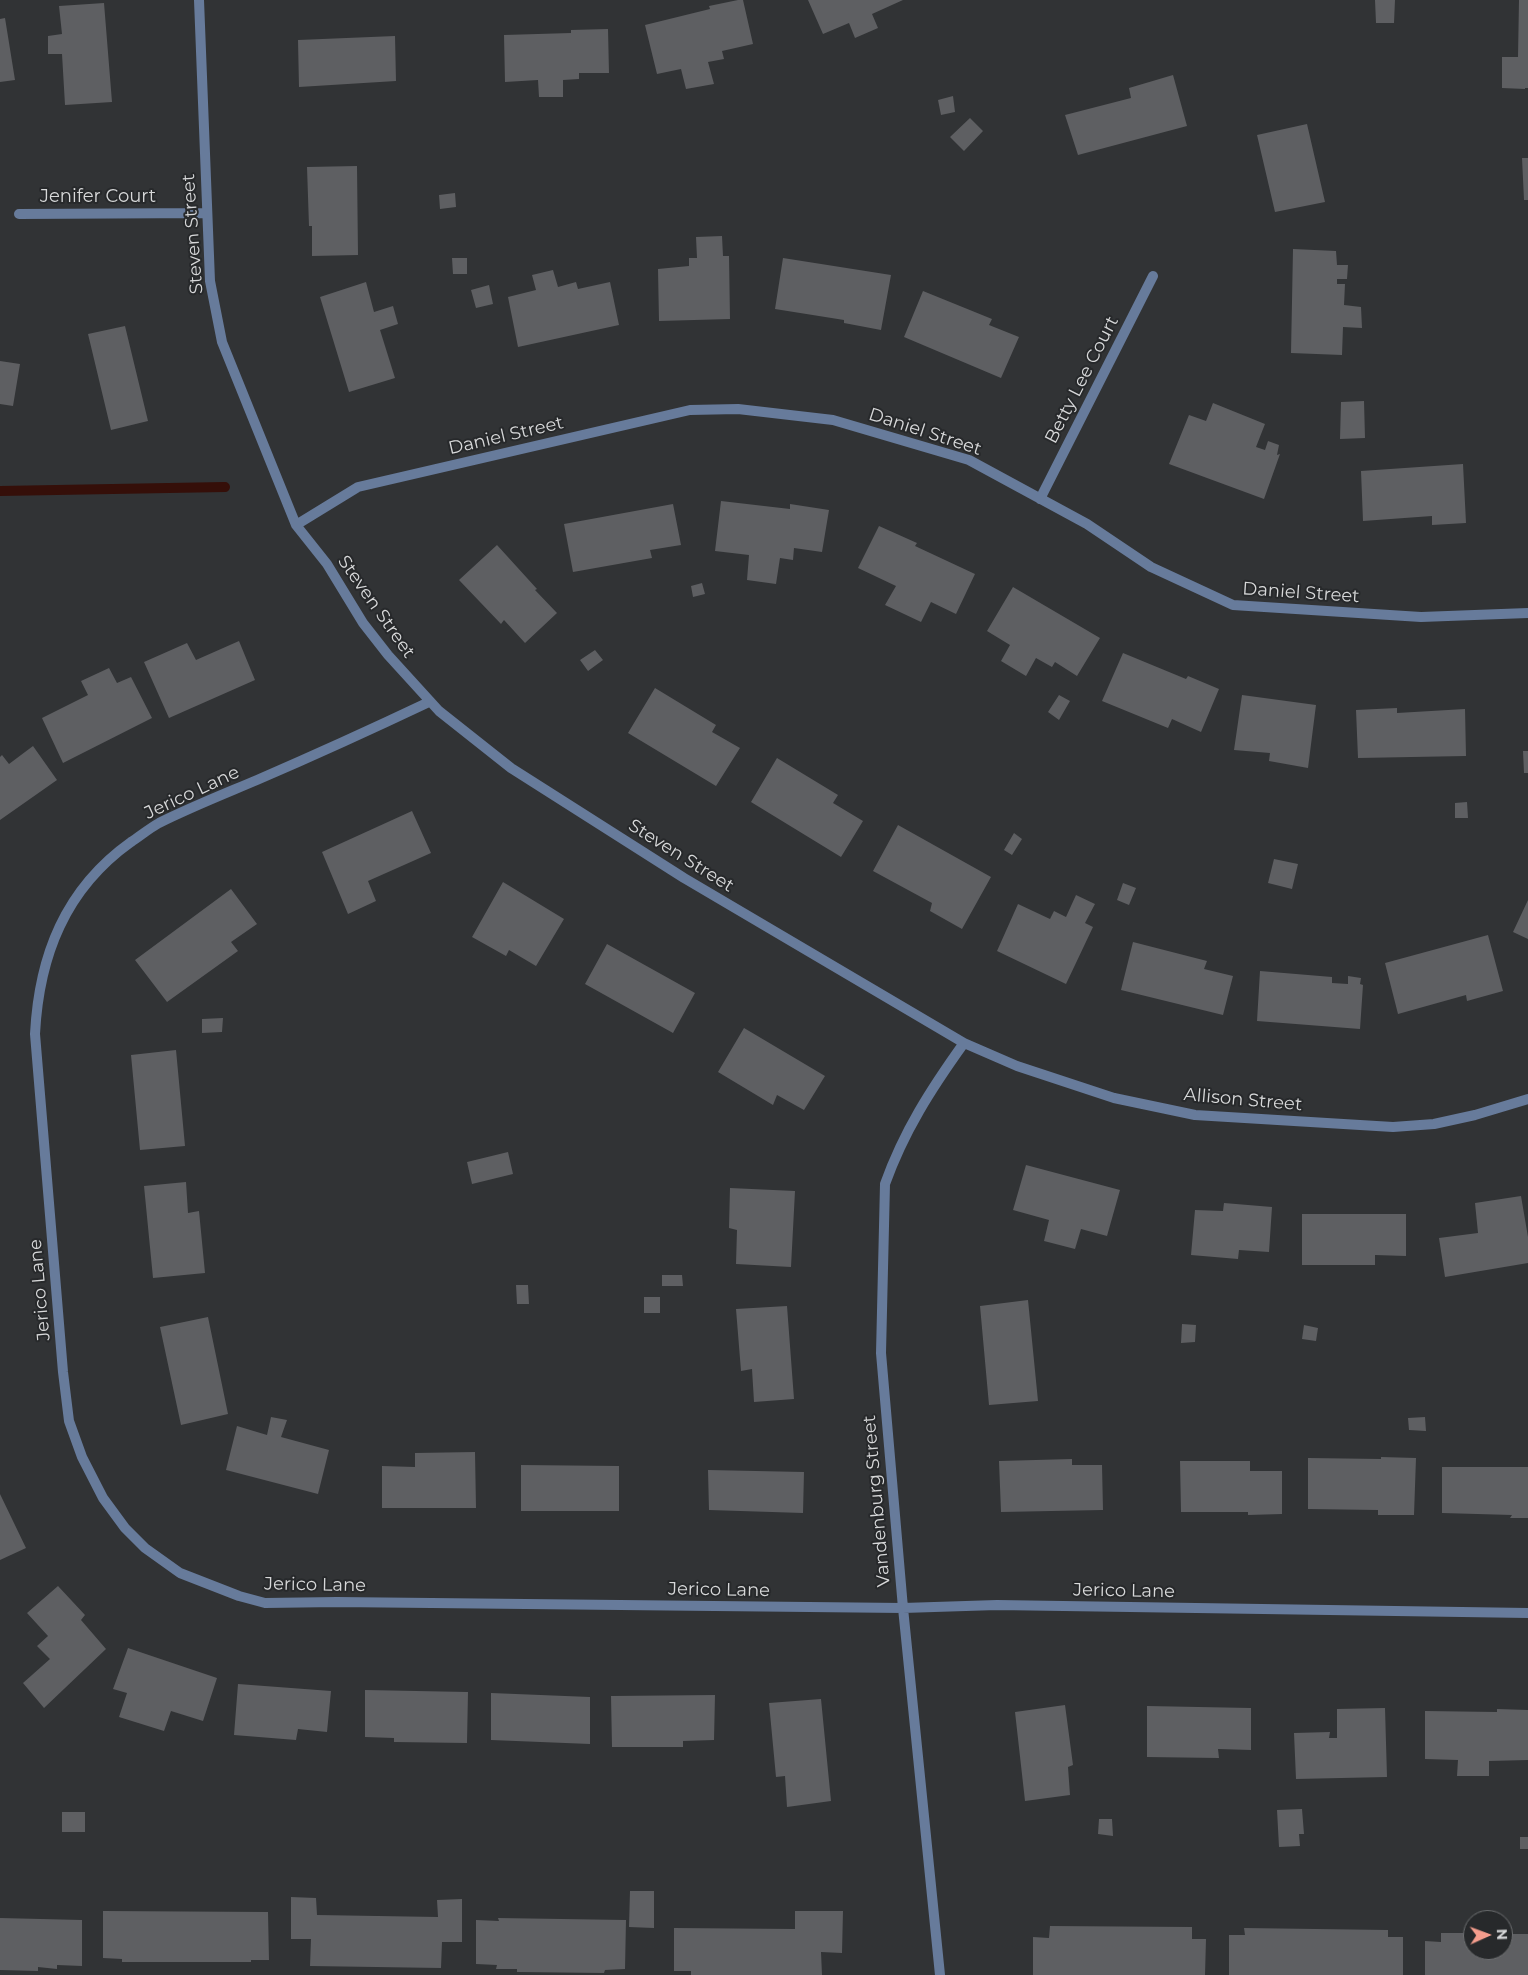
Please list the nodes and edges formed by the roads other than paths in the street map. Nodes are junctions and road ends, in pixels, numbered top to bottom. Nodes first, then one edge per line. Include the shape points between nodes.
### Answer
1 (199, 0) edge
2 (207, 213) junction
3 (19, 214) dead end
4 (1153, 276) dead end
5 (1040, 499) junction
6 (296, 525) junction
7 (1528, 613) edge
8 (429, 702) junction
9 (964, 1043) junction
10 (1528, 1099) edge
11 (903, 1608) junction
12 (1528, 1613) edge
13 (940, 1975) edge

1 - 2 street, Steven Street
2 - 3 street, Jenifer Court
2 - 6 street, Steven Street via 210,281 222,342
4 - 5 street, Betty Lee Court
5 - 6 street, Daniel Street via 969,460 833,420 738,409 690,410 358,487
5 - 7 street, Daniel Street via 1086,524 1152,567 1233,605 1421,617
6 - 8 street, Steven Street via 327,564 368,629
8 - 9 street, Steven Street via 511,768 684,878
8 - 11 street, Jerico Lane via 158,824 116,853 83,887 52,943 37,1004 35,1034 63,1372 69,1422 99,1490 125,1528 180,1573 265,1603
9 - 10 street, Allison Street via 1017,1066 1114,1098 1195,1115 1401,1126 1459,1119
9 - 11 street, Vandenburg Street via 925,1099 894,1158 885,1184 881,1353
11 - 12 street, Jerico Lane via 997,1606
11 - 13 street, Vandenburg Street

